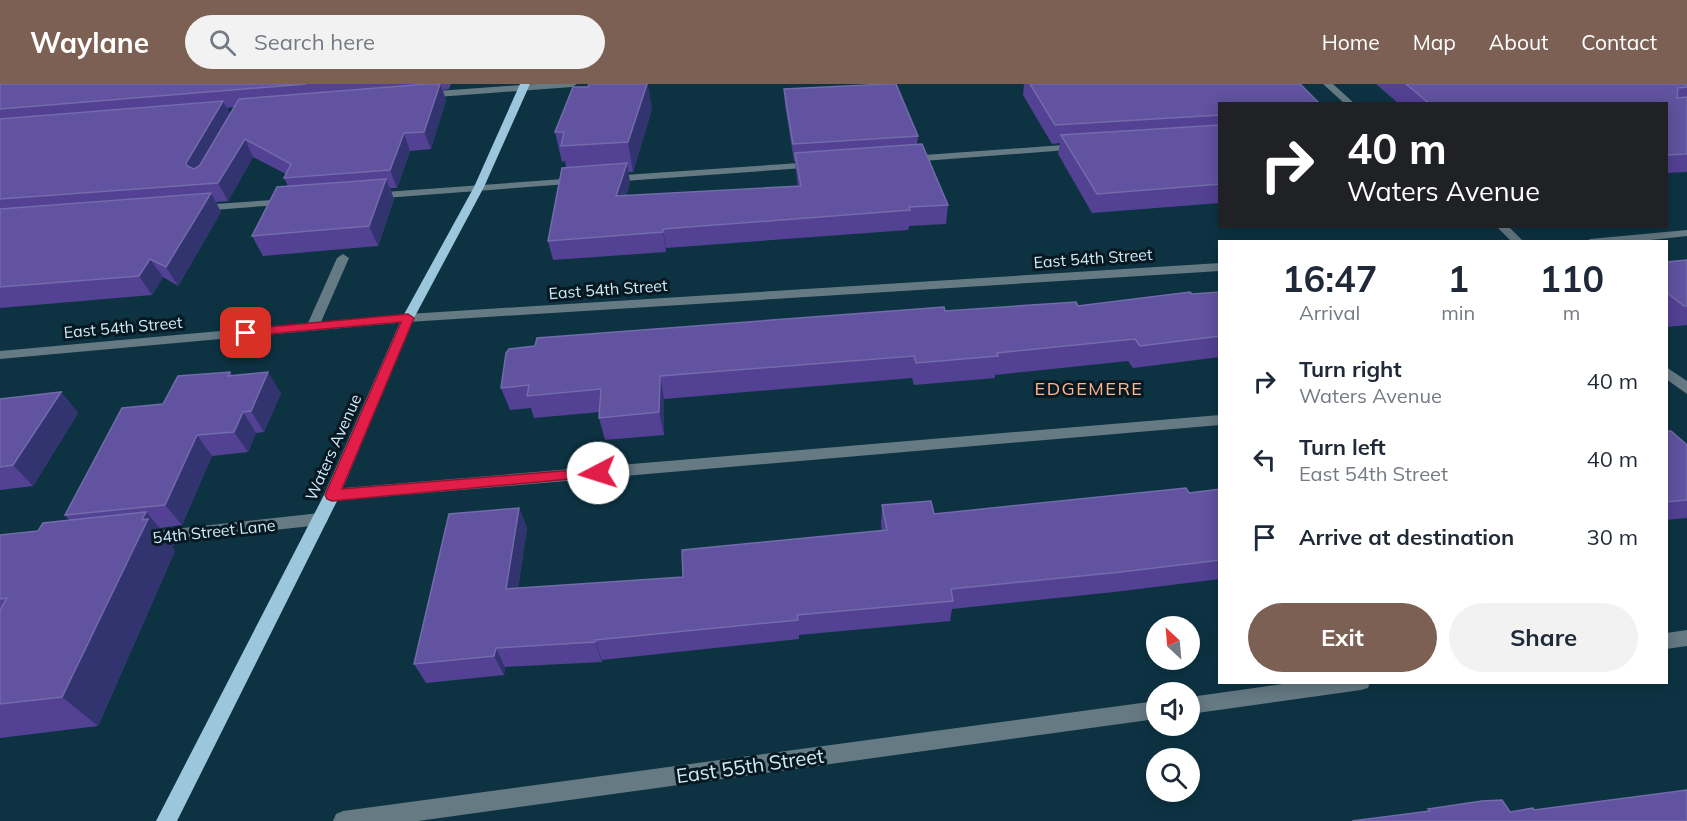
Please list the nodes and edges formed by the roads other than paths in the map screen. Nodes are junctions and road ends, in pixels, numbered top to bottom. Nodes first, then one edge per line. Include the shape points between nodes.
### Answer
1 (572, 84) edge
2 (1328, 84) edge
3 (524, 85) edge
4 (418, 96) edge
5 (1349, 102) edge
6 (1088, 147) edge
7 (898, 159) edge
8 (826, 164) edge
9 (600, 179) edge
10 (588, 180) edge
11 (479, 188) junction
12 (359, 196) edge
13 (299, 201) edge
14 (191, 209) edge
15 (1503, 228) edge
16 (1687, 233) edge
17 (1517, 240) edge
18 (1612, 240) edge
19 (343, 258) dead end
20 (1218, 267) edge
21 (408, 318) junction
22 (313, 326) junction
23 (0, 355) edge
24 (1668, 373) edge
25 (1680, 383) edge
26 (1218, 420) edge
27 (332, 495) junction
28 (320, 519) junction
29 (130, 540) edge
30 (1687, 638) edge
31 (1668, 641) edge
32 (1347, 684) edge
33 (1200, 705) edge
34 (1146, 711) edge
35 (165, 821) edge
36 (343, 821) edge

1 - 3 street
2 - 5 street
3 - 4 street
3 - 11 main road, Waters Avenue
6 - 7 street
8 - 9 street
10 - 11 street
11 - 12 street
11 - 21 main road, Waters Avenue
13 - 14 street
15 - 17 street
16 - 18 street
19 - 22 street
20 - 21 street, East 54th Street
21 - 22 street, East 54th Street
21 - 27 main road, Waters Avenue
22 - 23 street, East 54th Street
24 - 25 street
26 - 27 street
27 - 28 main road, Waters Avenue
28 - 29 street, 54th Street Lane
28 - 35 main road, Waters Avenue
30 - 31 street
32 - 33 street
34 - 36 street, East 55th Street

